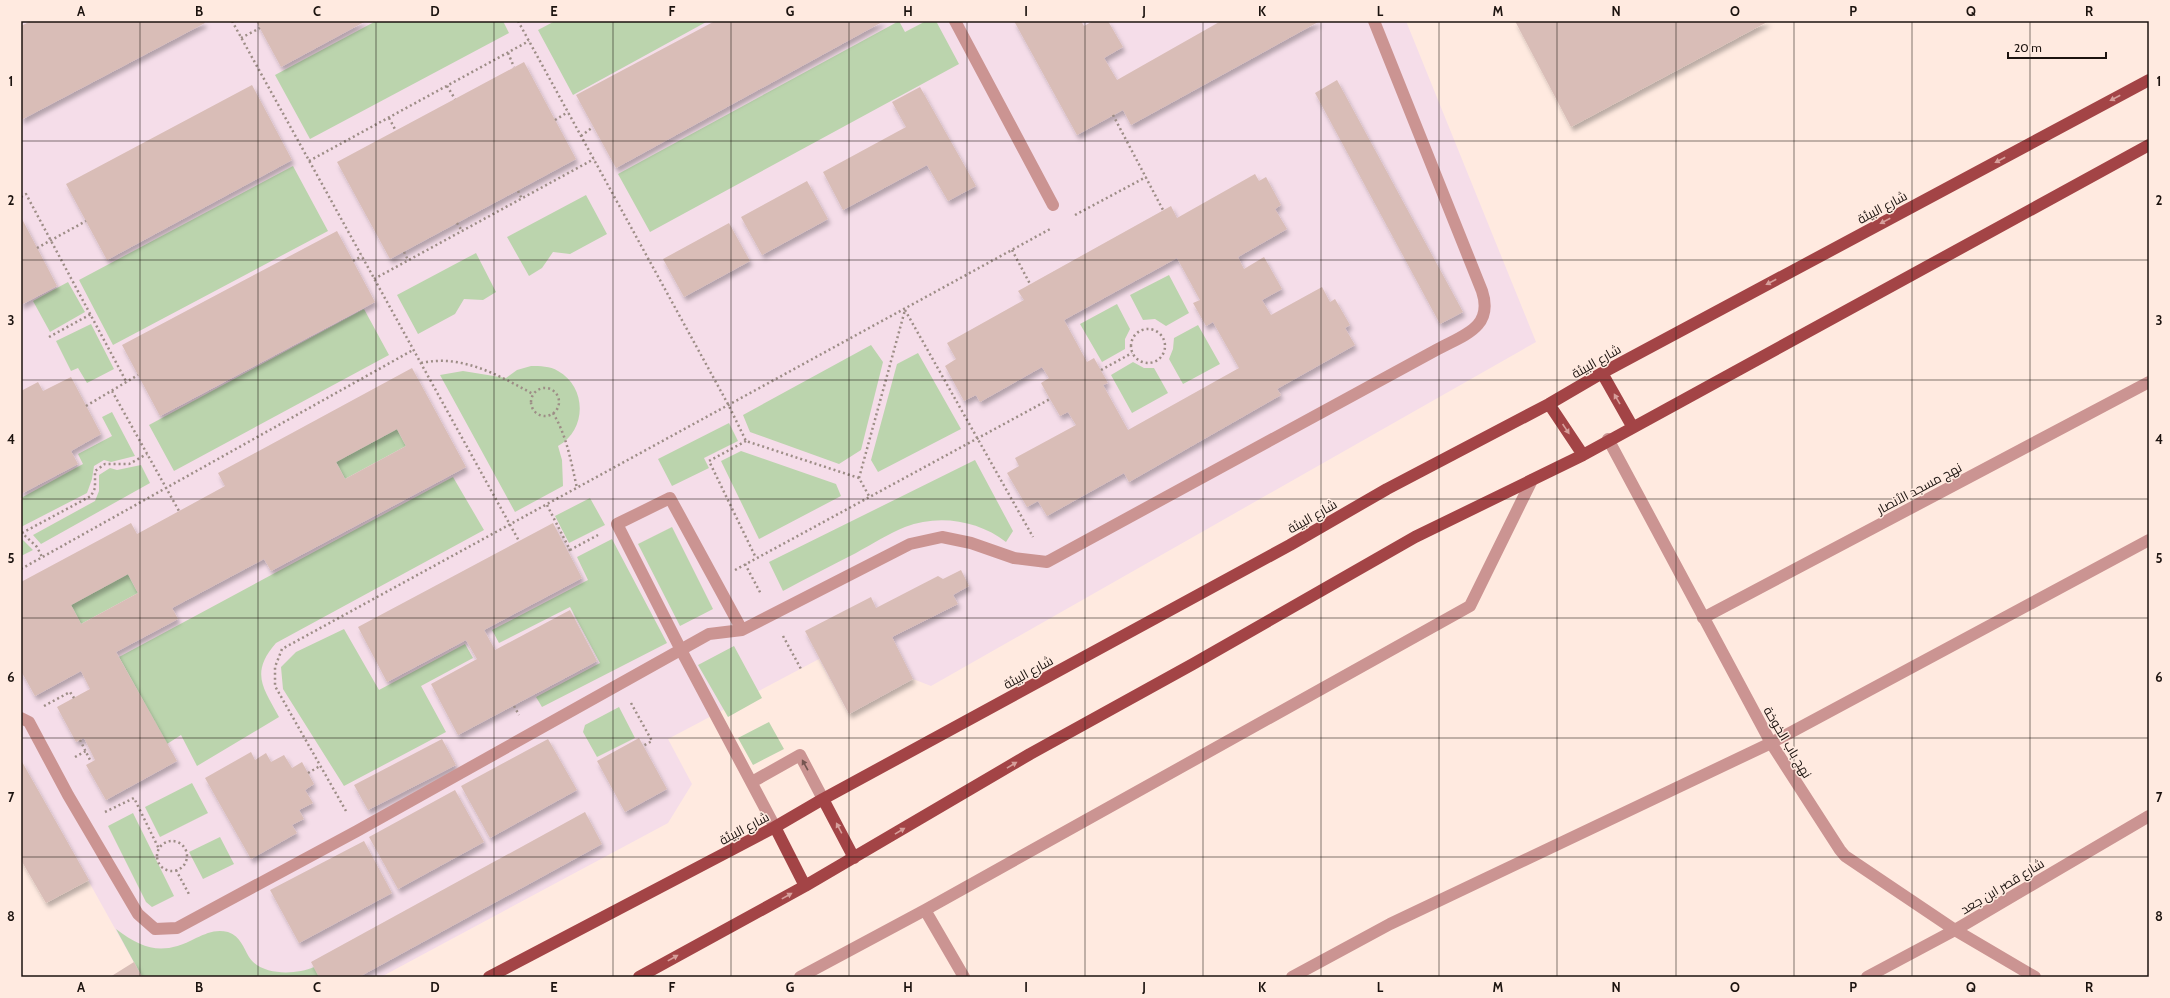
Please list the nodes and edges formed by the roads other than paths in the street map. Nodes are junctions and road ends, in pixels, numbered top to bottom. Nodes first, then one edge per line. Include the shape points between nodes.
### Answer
1 (954, 21) edge
2 (1374, 21) edge
3 (2149, 80) edge
4 (2149, 145) edge
5 (1053, 206) dead end
6 (1602, 373) junction
7 (2149, 382) edge
8 (1549, 404) junction
9 (1632, 426) junction
10 (1608, 439) junction
11 (1583, 454) junction
12 (1532, 480) junction
13 (2149, 540) edge
14 (1703, 618) junction
15 (742, 630) junction
16 (681, 650) junction
17 (21, 718) edge
18 (1770, 743) junction
19 (752, 782) junction
20 (824, 799) junction
21 (2149, 816) edge
22 (775, 827) junction
23 (854, 858) junction
24 (805, 886) junction
25 (925, 910) junction
26 (1955, 930) junction
27 (489, 977) edge
28 (639, 977) edge
29 (800, 977) edge
30 (964, 977) edge
31 (1292, 977) edge
32 (1867, 977) edge
33 (2035, 977) edge

1 - 5 street
2 - 15 street via 1482,291 1485,301 1482,320 1476,328 1047,562 1014,558 971,543 942,537 910,544
3 -> 6 main road, شارع البيئة
4 - 9 main road
6 - 8 main road, شارع البيئة
9 -> 6 main road
7 - 14 street, نهج مسجد الأنصار
8 -> 11 main road
8 - 20 main road, شارع البيئة via 1387,489 1290,545
9 - 10 main road
10 - 11 main road
10 - 14 street, نهج باب الخوخة
11 - 12 main road
23 -> 12 main road via 1030,754 1415,537
12 - 25 street via 1470,606
13 - 18 street
14 - 18 street, نهج باب الخوخة
15 - 16 street via 709,634
15 - 16 street via 670,498 618,524
16 - 17 street via 357,831 177,928 155,929 138,914 68,796 28,722
16 - 19 street
18 - 26 street, نهج باب الخوخة via 1845,856
18 - 31 street via 1390,924
20 -> 19 street via 800,755
19 - 22 street
20 - 22 main road, شارع البيئة
23 -> 20 main road
21 - 26 street, شارع قصر ابن جعد
22 - 24 main road
22 - 27 main road, شارع البيئة
23 - 24 main road
28 -> 24 main road
25 - 29 street
25 - 30 street
26 - 32 street, شارع قصر ابن جعد
26 - 33 street, نهج باب الخوخة

